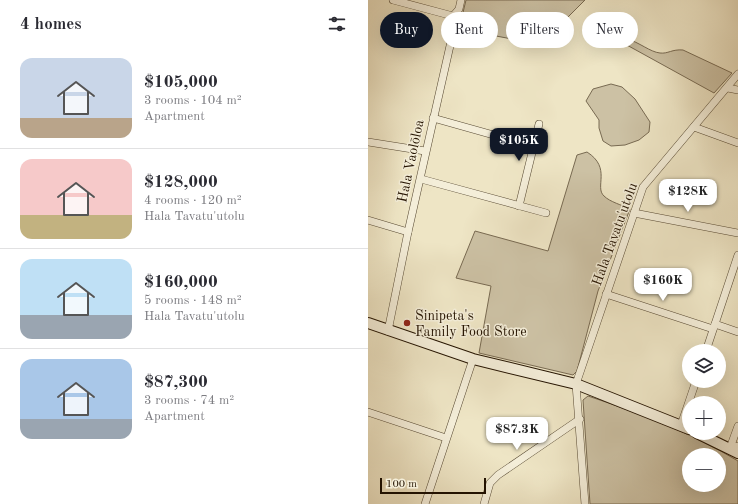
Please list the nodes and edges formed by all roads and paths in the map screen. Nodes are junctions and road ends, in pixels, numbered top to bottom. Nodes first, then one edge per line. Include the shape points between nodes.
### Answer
1 (392, 0) edge
2 (460, 0) edge
3 (456, 12) edge
4 (441, 13) edge
5 (449, 48) edge
6 (738, 74) edge
7 (728, 88) junction
8 (738, 90) edge
9 (433, 118) junction
10 (539, 124) dead end
11 (694, 127) junction
12 (368, 142) edge
13 (738, 143) edge
14 (533, 146) junction
15 (425, 151) junction
16 (420, 179) junction
17 (518, 206) junction
18 (546, 213) dead end
19 (634, 213) junction
20 (368, 220) edge
21 (408, 232) junction
22 (738, 233) edge
23 (738, 255) edge
24 (606, 294) junction
25 (368, 323) edge
26 (714, 327) junction
27 (388, 331) junction
28 (738, 332) edge
29 (708, 344) edge
30 (473, 360) junction
31 (576, 384) junction
32 (368, 412) edge
33 (580, 419) junction
34 (682, 426) edge
35 (738, 426) edge
36 (446, 438) junction
37 (714, 440) edge
38 (735, 449) edge
39 (425, 504) edge
40 (484, 504) edge
41 (585, 504) edge

1 - 4 street
2 - 3 street, Hala Vaolōloa
5 - 9 street, Hala Vaolōloa
6 - 7 street, Hala Tavatu'utolu
7 - 8 street
7 - 11 street, Hala Tavatu'utolu
9 - 14 street
9 - 15 street, Hala Vaolōloa
10 - 14 street
11 - 13 street
11 - 19 street, Hala Tavatu'utolu via 643,187
12 - 15 street
14 - 17 street
15 - 16 street, Hala Vaolōloa
16 - 17 street
16 - 21 street, Hala Vaolōloa
17 - 18 street
19 - 22 street
19 - 24 street, Hala Tavatu'utolu
20 - 21 street
21 - 27 street, Hala Vaolōloa
23 - 26 street
24 - 26 street
24 - 31 street, Hala Tavatu'utolu
25 - 27 main road
26 - 28 street
26 - 29 street
27 - 30 main road
30 - 31 main road
30 - 36 street
31 - 33 street
31 - 34 main road
32 - 36 street
33 - 40 street via 498,475 490,483
33 - 41 street
35 - 38 street
36 - 39 street
37 - 38 main road

